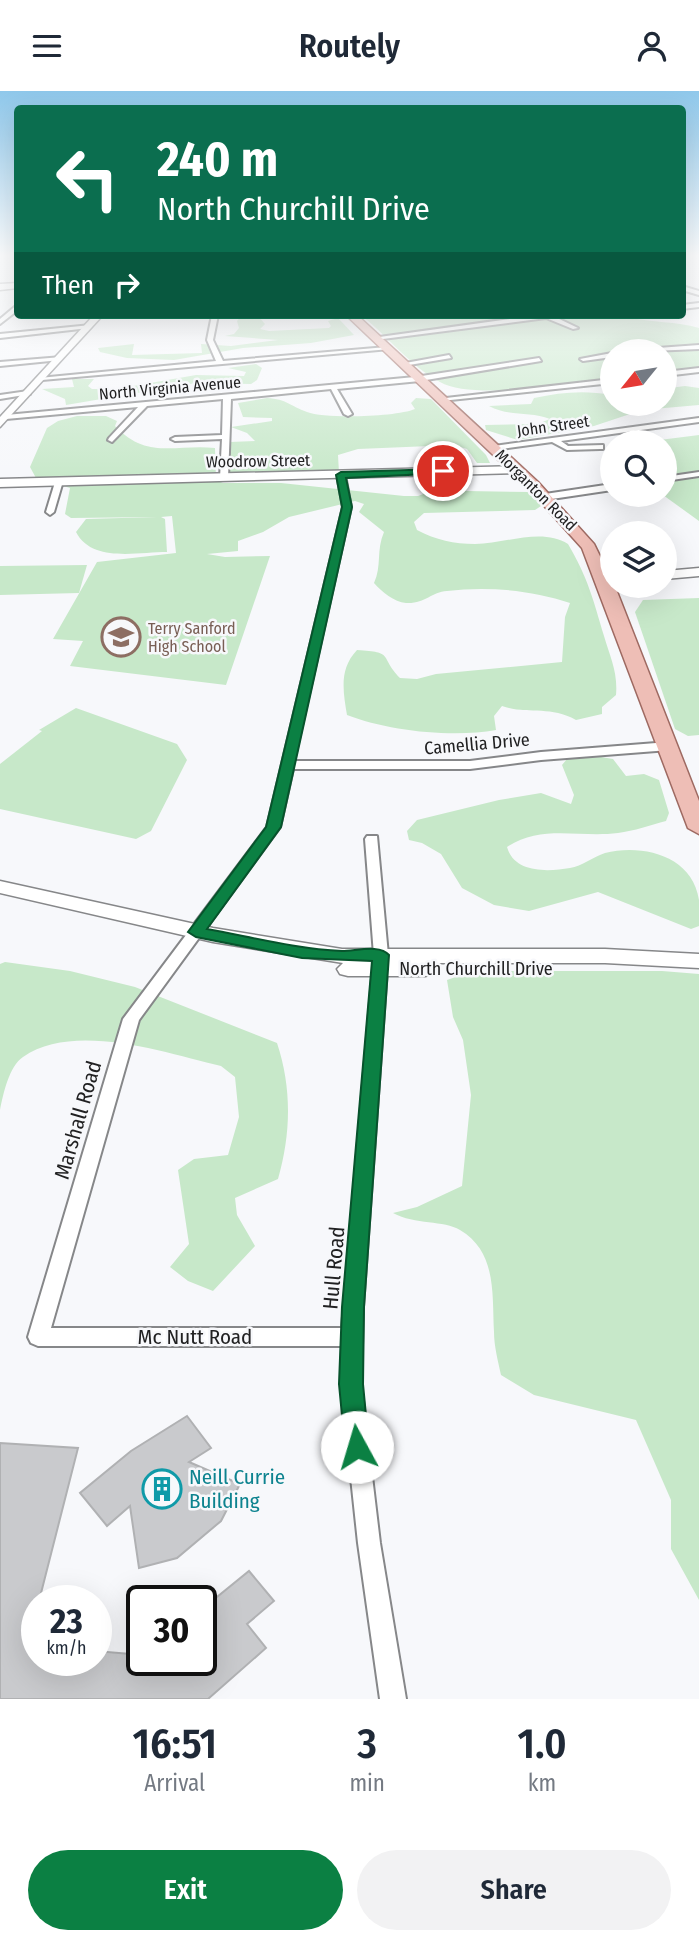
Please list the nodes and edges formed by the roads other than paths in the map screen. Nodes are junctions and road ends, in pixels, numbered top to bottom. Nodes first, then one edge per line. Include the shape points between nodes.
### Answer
1 (35, 332) edge
2 (84, 332) edge
3 (210, 332) edge
4 (369, 332) edge
5 (422, 332) edge
6 (0, 336) edge
7 (375, 338) junction
8 (699, 347) edge
9 (387, 349) junction
10 (677, 349) edge
11 (449, 357) dead end
12 (600, 357) edge
13 (60, 358) junction
14 (583, 359) dead end
15 (539, 360) dead end
16 (220, 363) junction
17 (0, 364) edge
18 (403, 364) junction
19 (699, 370) edge
20 (677, 373) edge
21 (42, 378) junction
22 (419, 378) junction
23 (600, 382) edge
24 (334, 387) junction
25 (28, 393) junction
26 (0, 397) edge
27 (227, 397) junction
28 (441, 399) junction
29 (144, 405) junction
30 (348, 414) dead end
31 (699, 420) edge
32 (3, 421) edge
33 (225, 437) junction
34 (175, 439) dead end
35 (112, 440) dead end
36 (553, 440) junction
37 (600, 447) dead end
38 (494, 448) junction
39 (516, 469) junction
40 (699, 474) edge
41 (341, 475) junction
42 (677, 477) edge
43 (225, 478) junction
44 (59, 481) junction
45 (0, 483) edge
46 (600, 489) edge
47 (545, 497) junction
48 (50, 512) dead end
49 (600, 566) edge
50 (699, 572) edge
51 (677, 574) edge
52 (615, 598) edge
53 (669, 746) junction
54 (287, 765) junction
55 (693, 794) edge
56 (699, 828) edge
57 (372, 839) dead end
58 (0, 887) edge
59 (0, 901) edge
60 (192, 938) junction
61 (699, 961) edge
62 (380, 962) junction
63 (38, 1337) joint
64 (352, 1337) junction
65 (393, 1699) edge

1 - 6 street
2 - 13 street
3 - 16 street via 210,349
4 - 7 main road, Morganton Road
5 - 7 street
7 - 9 main road, Morganton Road
8 - 10 street
9 - 16 street
9 - 18 main road, Morganton Road
11 - 18 street
12 - 14 street
13 - 17 street
13 - 21 street
15 - 22 street, North Virginia Avenue
16 - 21 street
18 - 22 main road, Morganton Road
19 - 20 street
21 - 25 street
22 - 24 street, North Virginia Avenue
22 - 28 main road, Morganton Road
23 - 28 street
24 - 27 street, North Virginia Avenue
24 - 30 street
25 - 26 street
25 - 32 street
27 - 29 street, North Virginia Avenue
27 - 33 street
28 - 38 main road, Morganton Road
29 - 32 street, North Virginia Avenue
29 - 35 street
31 - 36 street, John Street
33 - 34 street
33 - 43 street
36 - 37 street via 567,448
36 - 38 street, John Street
38 - 39 main road, Morganton Road
39 - 41 street, Woodrow Street
39 - 47 main road, Morganton Road
40 - 42 street
41 - 43 street, Woodrow Street
41 - 54 street, Marshall Road via 347,507
43 - 44 street, Woodrow Street
44 - 45 street, Woodrow Street
44 - 48 street
46 - 47 street
47 - 49 main road, Morganton Road via 582,537
50 - 51 street
52 - 53 main road, Morganton Road
53 - 54 street, Camellia Drive via 470,765
53 - 55 main road, Morganton Road
54 - 60 street, Marshall Road via 274,827
55 - 56 main road, Morganton Road
57 - 62 street, Hull Road
58 - 60 street, North Churchill Drive
59 - 60 street, North Churchill Drive
60 - 62 street, North Churchill Drive via 314,967
60 - 63 street, Marshall Road via 131,1019
61 - 62 street, North Churchill Drive via 664,960 611,969
62 - 64 street, Hull Road
63 - 64 street, Mc Nutt Road
64 - 65 street, Hull Road via 357,1447

